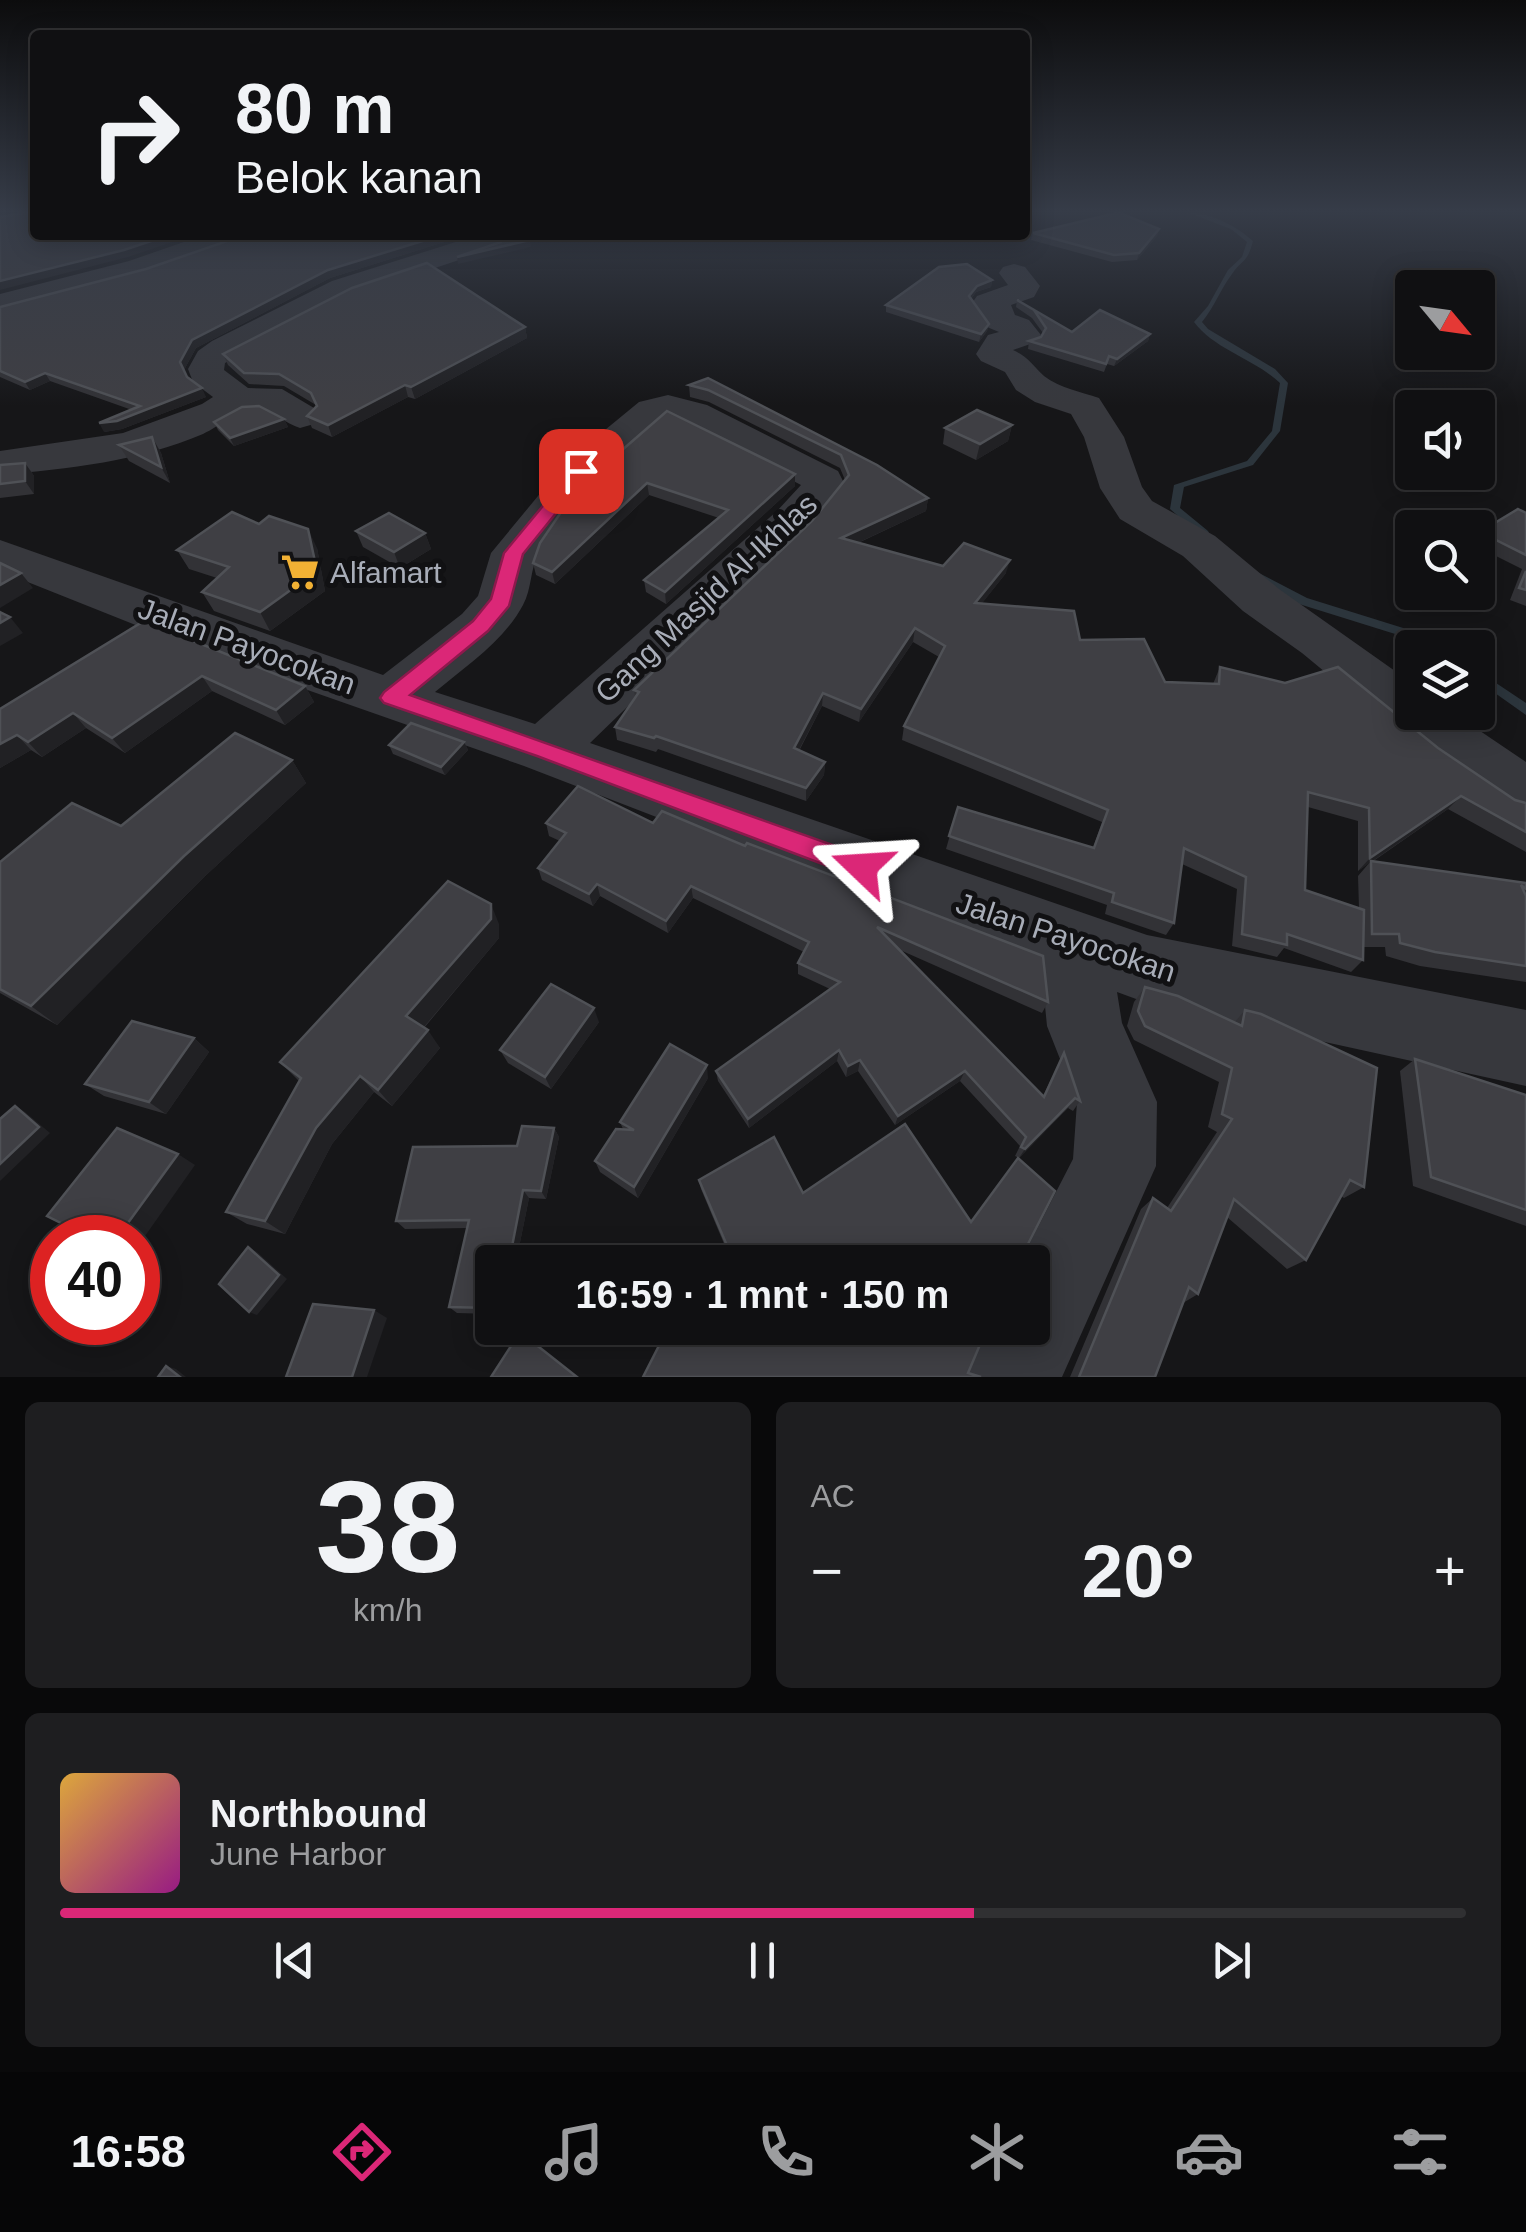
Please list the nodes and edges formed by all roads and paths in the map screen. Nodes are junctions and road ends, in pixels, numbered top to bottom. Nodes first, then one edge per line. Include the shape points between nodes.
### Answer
1 (103, 277) edge
2 (376, 277) edge
3 (1018, 277) edge
4 (0, 304) edge
5 (234, 400) junction
6 (300, 416) dead end
7 (0, 464) edge
8 (0, 554) edge
9 (392, 698) junction
10 (546, 750) junction
11 (1526, 793) edge
12 (1074, 945) junction
13 (1526, 1048) edge
14 (1012, 1377) edge

1 - 4 street
2 - 5 street via 209,358 206,374
3 - 11 street via 1023,290 988,303 998,309 999,320 1024,335 1000,342 993,354 1048,394 1086,406 1136,510 1198,546 1261,600
5 - 6 street via 269,397
5 - 7 street via 134,444
8 - 9 street, Jalan Payocokan
9 - 10 street, Jalan Payocokan
9 - 10 street, Gang Masjid Al-Ikhlas via 480,626 501,601 514,553 581,471 652,410 692,412 823,480 793,521
10 - 12 street, Jalan Payocokan
12 - 13 street, Jalan Payocokan via 1148,969
12 - 14 street via 1085,1026 1117,1102 1114,1166

